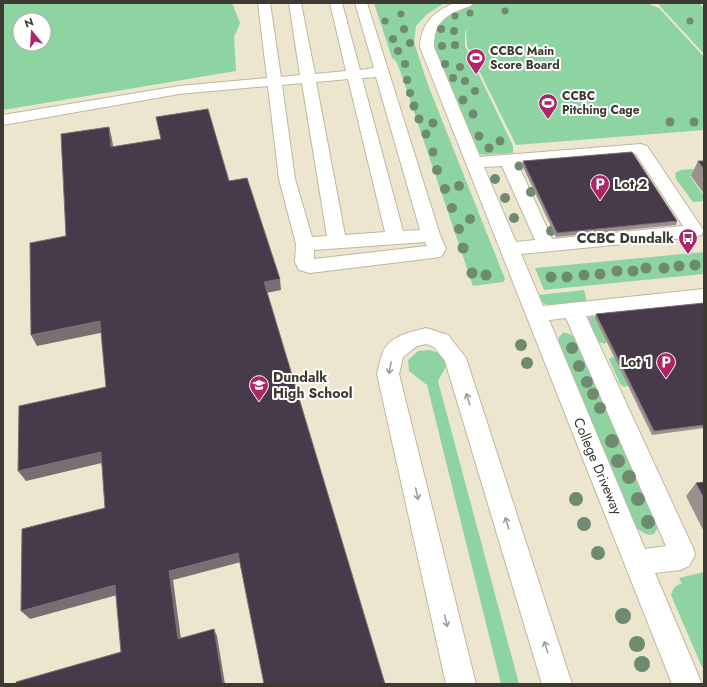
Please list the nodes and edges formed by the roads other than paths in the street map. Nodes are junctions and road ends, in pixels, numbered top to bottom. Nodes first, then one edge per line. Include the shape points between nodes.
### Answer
1 (264, 3) edge
2 (295, 3) edge
3 (336, 3) edge
4 (360, 3) edge
5 (467, 3) edge
6 (381, 72) junction
7 (354, 75) junction
8 (307, 78) junction
9 (275, 81) junction
10 (3, 120) edge
11 (508, 160) junction
12 (474, 163) junction
13 (431, 235) junction
14 (396, 238) junction
15 (337, 242) junction
16 (305, 244) junction
17 (546, 245) junction
18 (510, 249) junction
19 (704, 296) edge
20 (573, 310) junction
21 (536, 314) junction
22 (638, 562) junction
23 (461, 684) edge
24 (557, 684) edge
25 (687, 684) edge

1 - 9 street
2 - 8 street
3 - 7 street
4 - 6 street
5 - 12 street, College Driveway via 439,16 428,29 426,37 431,59
6 - 7 street
6 - 13 street
7 - 8 street
7 - 14 street
8 - 9 street
8 - 15 street
9 - 10 street via 179,90
9 - 16 street via 286,178
11 - 12 street
11 - 17 street
11 - 17 street via 641,149 695,232
12 - 18 street, College Driveway
13 - 14 street
13 - 16 street via 436,249 434,252 310,266 304,262
14 - 15 street
15 - 16 street
17 - 18 street
18 - 21 street, College Driveway
19 - 20 street
20 - 21 street
20 - 22 street via 681,550 680,557
21 - 22 street, College Driveway
22 - 25 street, College Driveway
24 -> 23 street via 455,358 441,341 426,336 410,340 393,353 388,374

